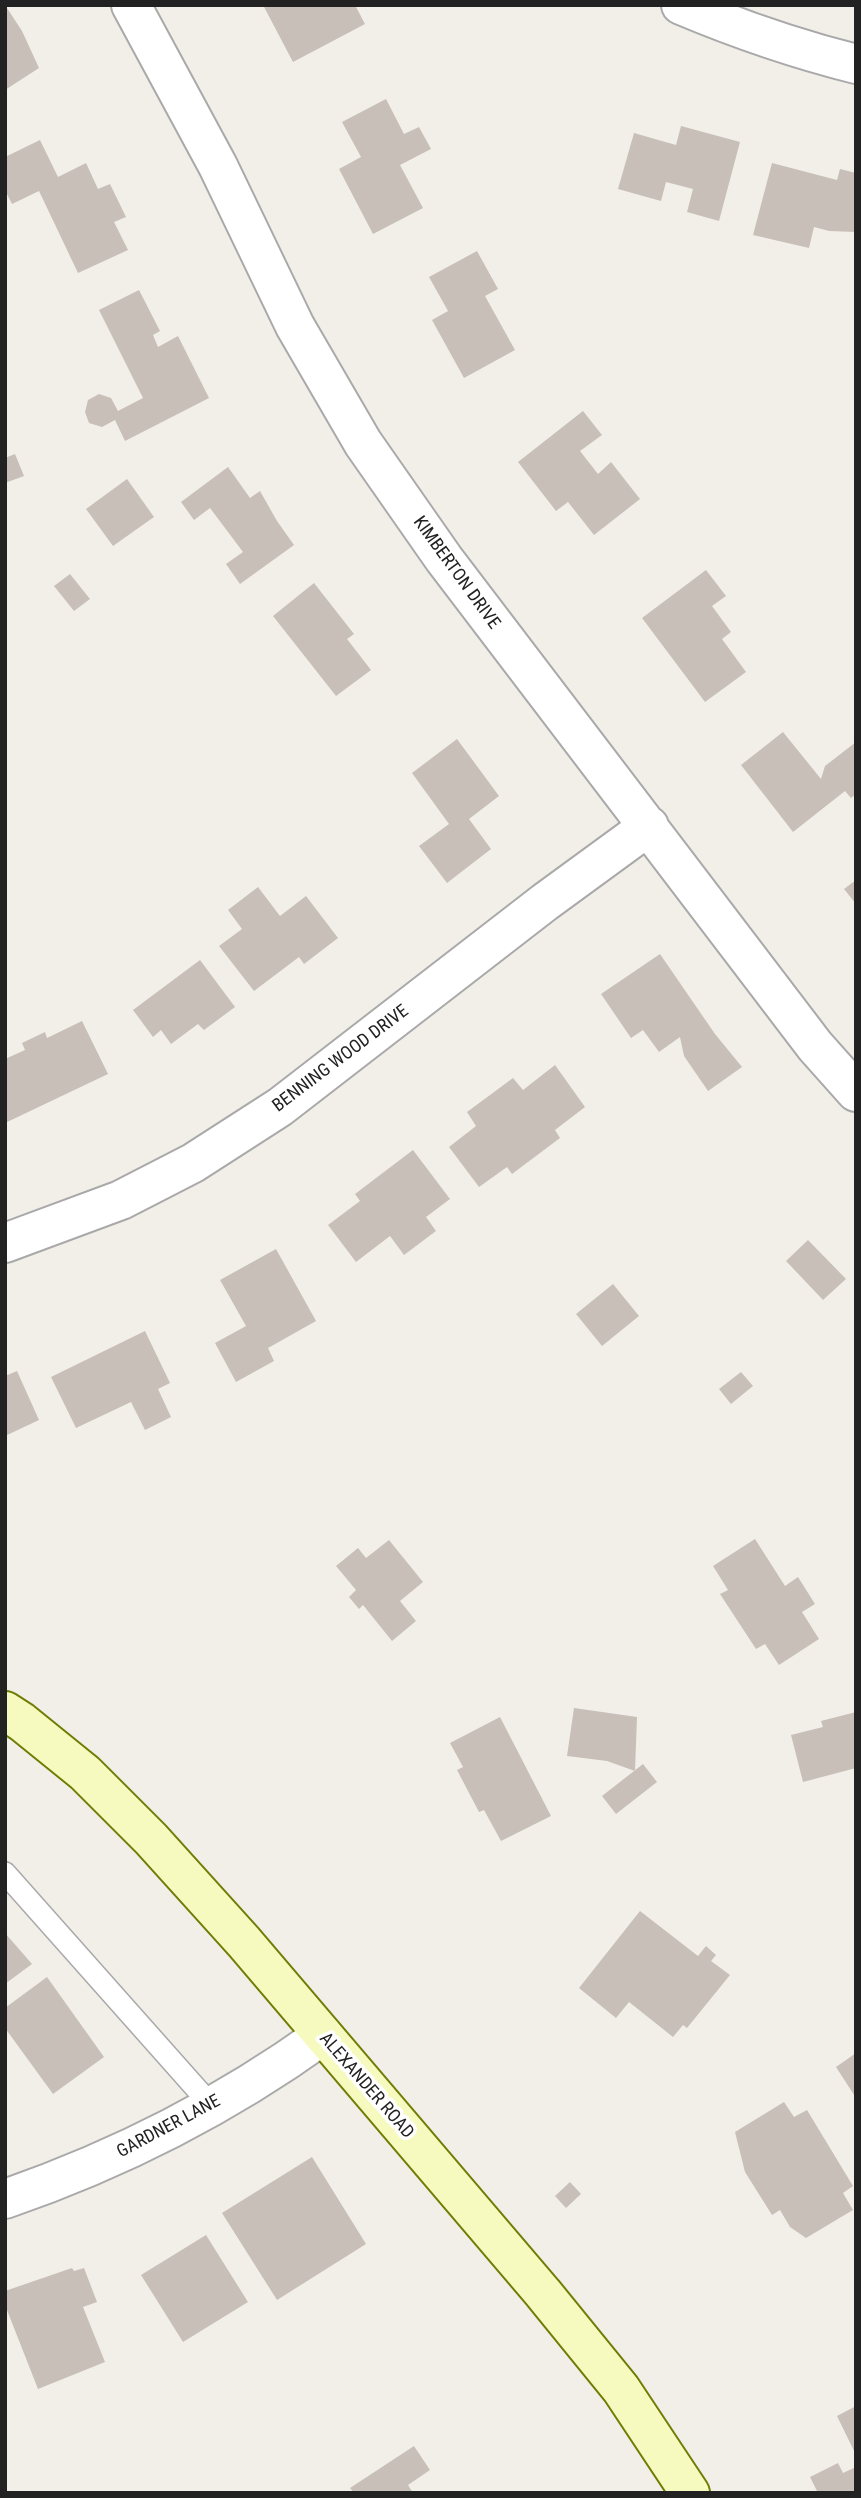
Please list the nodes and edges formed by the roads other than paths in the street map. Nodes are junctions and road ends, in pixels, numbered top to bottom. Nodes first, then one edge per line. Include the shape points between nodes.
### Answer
1 (131, 5) edge
2 (681, 5) edge
3 (856, 64) edge
4 (649, 826) junction
5 (856, 1091) edge
6 (5, 1243) edge
7 (5, 1711) edge
8 (5, 1873) edge
9 (323, 2035) junction
10 (211, 2105) junction
11 (5, 2199) edge
12 (690, 2493) edge

1 - 4 street, KIMBERTON DRIVE via 218,166 295,326 363,443 444,559
2 - 3 street via 725,24
4 - 5 street, KIMBERTON DRIVE via 815,1046
4 - 6 street, BENNING WOOD DRIVE via 269,1114 193,1163 121,1200
7 - 9 street, ALEXANDER ROAD via 85,1773 151,1839
8 - 10 lane
9 - 10 street, GARDNER LANE
9 - 12 street, ALEXANDER ROAD via 621,2389
10 - 11 street, GARDNER LANE via 138,2146

